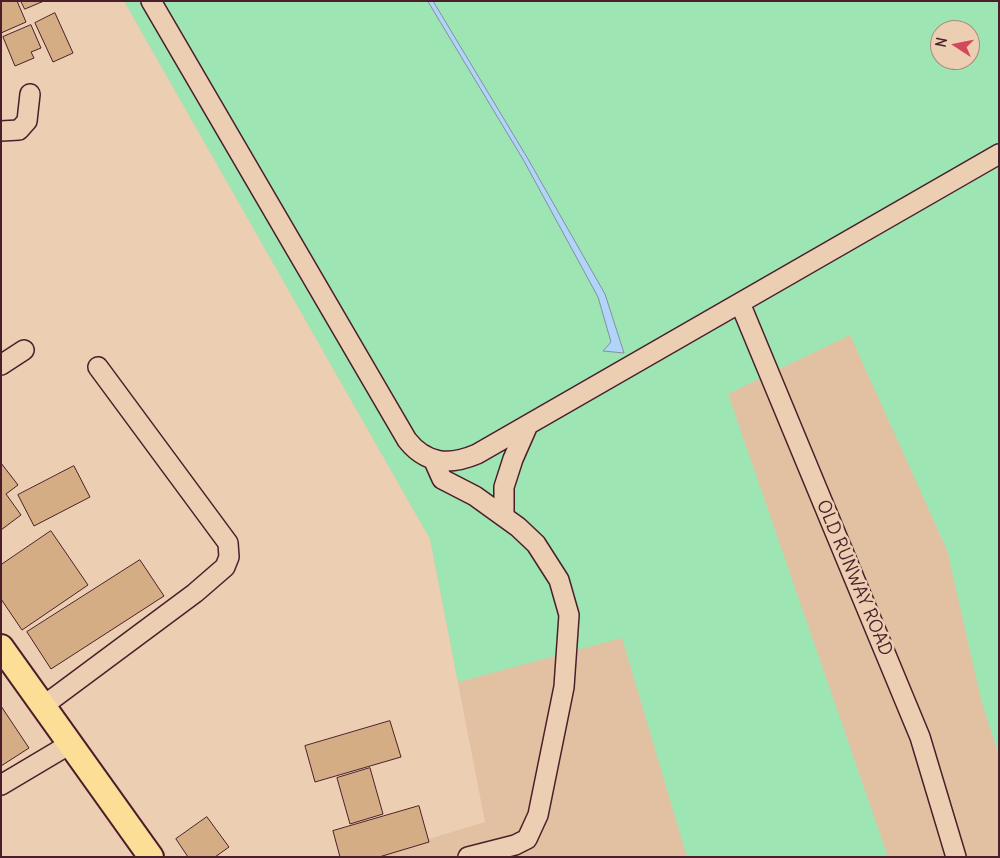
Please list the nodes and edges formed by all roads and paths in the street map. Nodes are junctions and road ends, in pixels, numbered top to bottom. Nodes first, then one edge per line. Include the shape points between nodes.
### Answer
1 (151, 1) edge
2 (30, 94) dead end
3 (1, 131) edge
4 (999, 154) edge
5 (740, 303) junction
6 (24, 350) dead end
7 (1, 365) edge
8 (98, 367) dead end
9 (528, 425) junction
10 (434, 461) junction
11 (504, 517) junction
12 (4, 656) edge
13 (43, 706) junction
14 (70, 744) junction
15 (1, 785) edge
16 (151, 857) edge
17 (468, 857) edge
18 (956, 857) edge

1 - 10 street via 407,440 415,451
2 - 3 street via 27,121 19,130
4 - 5 street
5 - 9 street
5 - 18 street, OLD RUNWAY ROAD via 920,738
6 - 7 street
8 - 13 street via 228,543 229,557 225,567 195,593
9 - 10 street via 465,459
9 - 11 street via 504,486
10 - 11 street via 442,479 475,496
11 - 17 street via 536,544 559,580 568,615 564,687 538,815 527,839
12 - 13 main road
13 - 14 main road
14 - 15 street
14 - 16 main road

